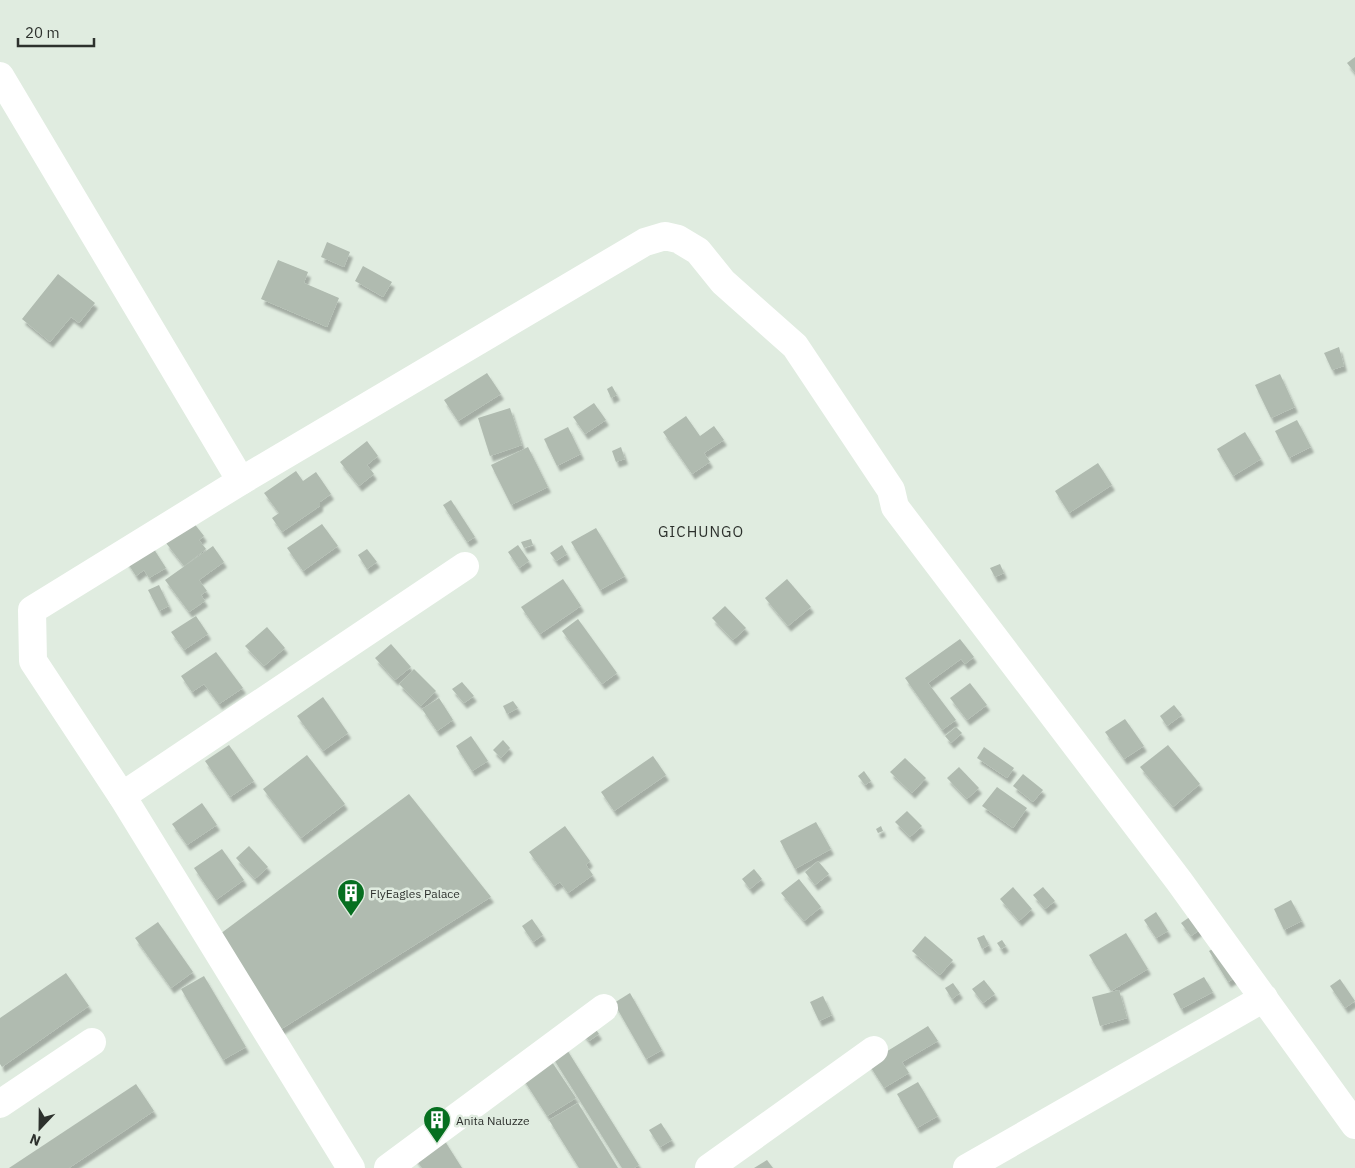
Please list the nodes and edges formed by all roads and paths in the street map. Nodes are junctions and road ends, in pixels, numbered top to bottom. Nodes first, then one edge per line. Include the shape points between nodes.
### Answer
1 (0, 76) edge
2 (241, 481) junction
3 (465, 566) dead end
4 (122, 796) junction
5 (1264, 998) junction
6 (604, 1008) dead end
7 (92, 1042) dead end
8 (874, 1050) dead end
9 (0, 1104) edge
10 (1355, 1125) edge
11 (351, 1168) edge
12 (388, 1168) edge
13 (709, 1168) edge
14 (967, 1168) edge

1 - 2 street
2 - 4 street via 32,610 33,660
2 - 5 street via 645,242 664,236 678,239 698,251 724,282 795,346 891,490 895,507
3 - 4 street
4 - 11 street
5 - 10 street
5 - 14 street
6 - 12 street
7 - 9 street
8 - 13 street

